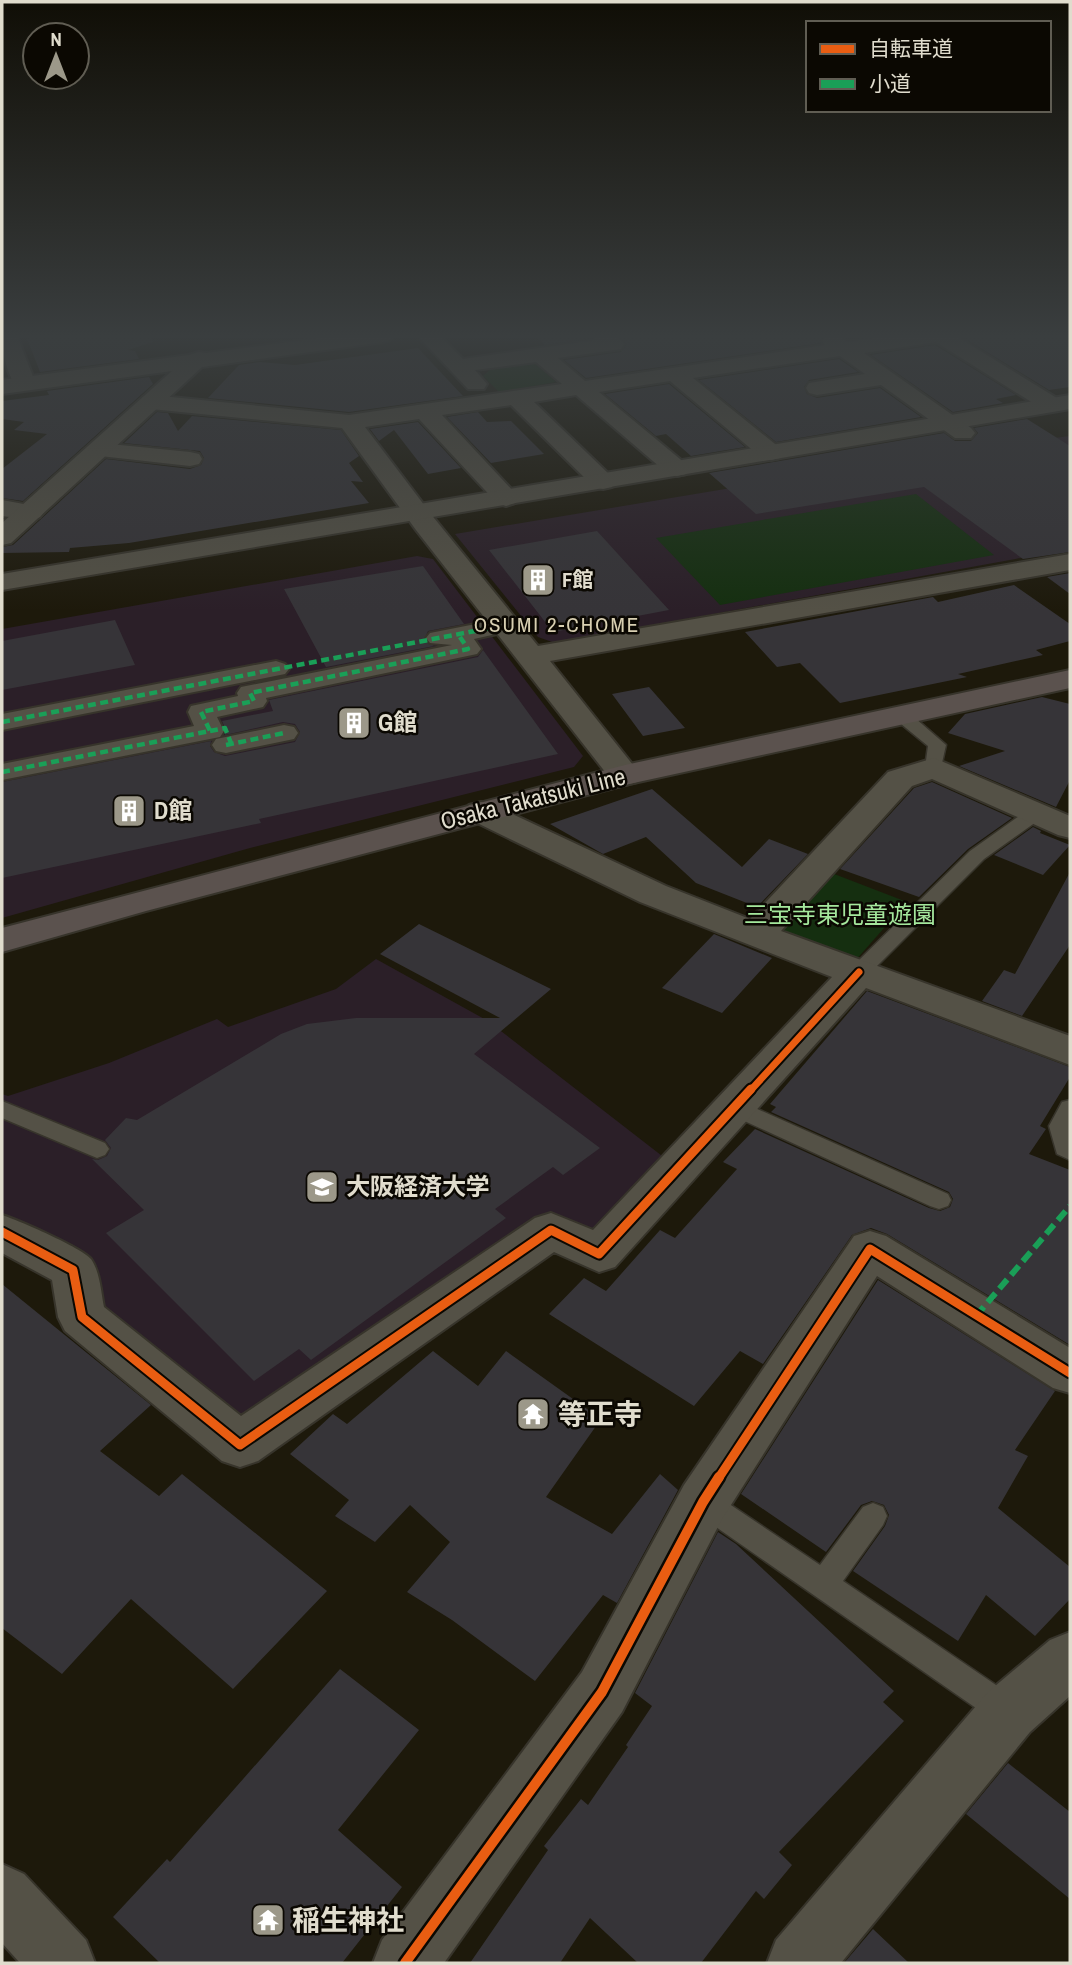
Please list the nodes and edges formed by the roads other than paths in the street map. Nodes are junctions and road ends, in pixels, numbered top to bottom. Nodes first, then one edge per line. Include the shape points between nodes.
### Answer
1 (124, 428) edge
2 (353, 428) edge
3 (441, 428) edge
4 (538, 428) edge
5 (629, 428) edge
6 (740, 428) edge
7 (955, 428) joint
8 (100, 450) junction
9 (771, 453) junction
10 (190, 459) dead end
11 (677, 469) junction
12 (603, 482) junction
13 (506, 498) junction
14 (2, 508) edge
15 (31, 512) junction
16 (421, 519) junction
17 (2, 537) edge
18 (1070, 562) edge
19 (2, 583) edge
20 (2, 597) edge
21 (506, 625) junction
22 (451, 649) junction
23 (530, 656) junction
24 (1070, 679) edge
25 (901, 715) junction
26 (2, 722) edge
27 (284, 733) dead end
28 (223, 740) junction
29 (934, 768) junction
30 (2, 772) edge
31 (625, 775) junction
32 (481, 812) junction
33 (1036, 813) junction
34 (1070, 828) edge
35 (757, 934) junction
36 (2, 940) edge
37 (859, 972) junction
38 (1070, 1051) edge
39 (735, 1107) junction
40 (1070, 1108) edge
41 (2, 1109) edge
42 (97, 1149) dead end
43 (1070, 1151) edge
44 (939, 1200) dead end
45 (2, 1232) edge
46 (1070, 1373) edge
47 (703, 1502) junction
48 (873, 1516) dead end
49 (824, 1584) junction
50 (1070, 1659) edge
51 (1009, 1712) junction
52 (2, 1896) edge
53 (63, 1963) edge
54 (405, 1963) edge
55 (799, 1963) edge

1 - 8 street
2 - 16 street
3 - 13 street
4 - 12 street
5 - 11 street
6 - 9 street
7 - 9 street
7 - 16 street
8 - 10 street
8 - 15 street
9 - 11 street
11 - 12 street
12 - 13 street
13 - 16 street
14 - 15 street
15 - 17 street
16 - 19 street
16 - 20 street
16 - 21 street
18 - 23 street
21 - 22 street
21 - 23 street
22 - 26 street
22 - 28 street via 331,680 250,693 254,701 201,712
23 - 31 street
24 - 25 main road, Osaka Takatsuki Line
25 - 29 lane via 937,745
25 - 31 main road, Osaka Takatsuki Line
27 - 28 street
28 - 30 street
29 - 33 street
29 - 35 street via 900,779
31 - 32 main road, Osaka Takatsuki Line
32 - 35 street via 653,894
32 - 36 main road, Osaka Takatsuki Line
33 - 34 street
33 - 37 lane via 976,855
35 - 37 street
37 - 38 street
37 - 39 street
39 - 44 lane
39 - 45 street via 599,1254 551,1230 240,1444 82,1317 73,1270
40 - 43 lane via 1061,1126 1065,1148
41 - 42 lane
46 - 47 street via 870,1249
47 - 49 lane
47 - 54 street via 602,1692
48 - 49 lane
49 - 51 lane
50 - 51 street
51 - 55 street
52 - 53 street

